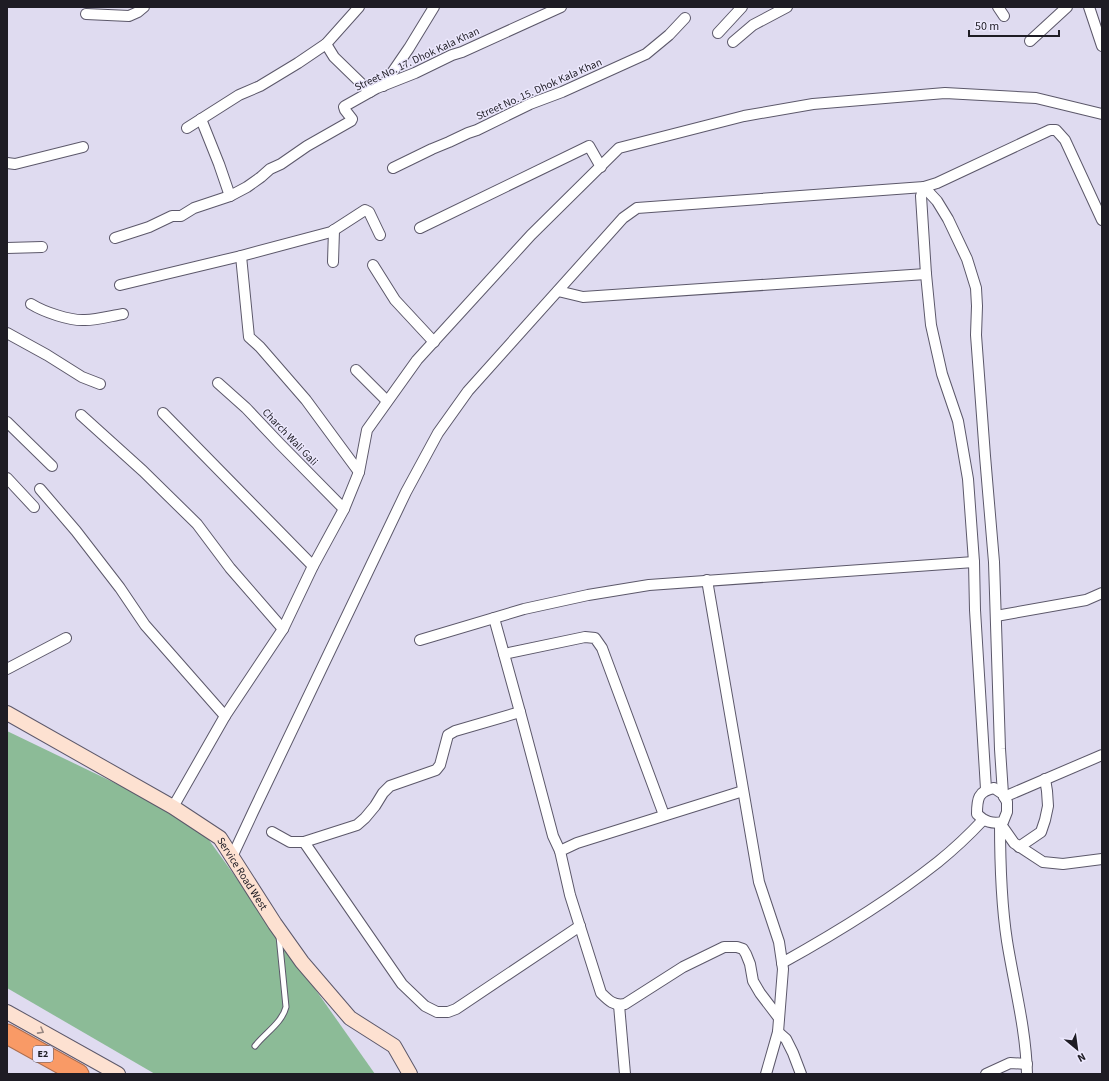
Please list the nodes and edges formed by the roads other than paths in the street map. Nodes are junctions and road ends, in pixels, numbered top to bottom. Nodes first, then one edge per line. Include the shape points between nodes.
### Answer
1 (144, 7) edge
2 (359, 7) edge
3 (434, 7) edge
4 (561, 7) edge
5 (742, 7) edge
6 (787, 7) edge
7 (998, 7) edge
8 (1067, 7) edge
9 (1089, 7) edge
10 (86, 14) dead end
11 (1004, 16) dead end
12 (684, 18) dead end
13 (718, 33) dead end
14 (1030, 40) dead end
15 (733, 42) dead end
16 (326, 44) junction
17 (1102, 46) edge
18 (383, 86) junction
19 (370, 92) junction
20 (1102, 114) edge
21 (201, 119) junction
22 (188, 128) dead end
23 (82, 147) dead end
24 (7, 163) edge
25 (601, 166) junction
26 (393, 168) dead end
27 (924, 187) junction
28 (230, 196) junction
29 (1102, 220) edge
30 (420, 228) dead end
31 (334, 230) junction
32 (380, 235) dead end
33 (115, 238) dead end
34 (42, 247) dead end
35 (7, 248) edge
36 (240, 256) junction
37 (333, 262) dead end
38 (373, 265) dead end
39 (926, 274) junction
40 (120, 285) dead end
41 (558, 291) junction
42 (31, 304) dead end
43 (123, 314) dead end
44 (7, 333) edge
45 (434, 342) junction
46 (356, 370) dead end
47 (218, 382) dead end
48 (100, 384) dead end
49 (387, 402) junction
50 (163, 413) dead end
51 (81, 415) dead end
52 (7, 422) edge
53 (52, 466) dead end
54 (359, 472) junction
55 (7, 478) edge
56 (40, 489) dead end
57 (34, 507) dead end
58 (344, 509) junction
59 (974, 562) junction
60 (313, 566) junction
61 (708, 580) junction
62 (1102, 593) edge
63 (996, 616) junction
64 (494, 618) junction
65 (283, 629) junction
66 (66, 638) dead end
67 (420, 640) dead end
68 (504, 654) junction
69 (7, 669) edge
70 (520, 712) junction
71 (7, 713) edge
72 (225, 716) junction
73 (1102, 754) edge
74 (1045, 780) junction
75 (986, 789) junction
76 (743, 791) junction
77 (1003, 795) junction
78 (173, 807) junction
79 (664, 815) junction
80 (983, 820) junction
81 (1000, 822) junction
82 (272, 832) dead end
83 (304, 842) junction
84 (1019, 847) junction
85 (560, 851) junction
86 (232, 857) junction
87 (1102, 859) edge
88 (275, 924) junction
89 (580, 926) junction
90 (782, 962) junction
91 (619, 1005) junction
92 (7, 1012) edge
93 (779, 1018) junction
94 (778, 1032) junction
95 (7, 1034) edge
96 (255, 1046) dead end
97 (1027, 1069) edge
98 (79, 1074) edge
99 (118, 1074) edge
100 (410, 1074) edge
101 (625, 1074) edge
102 (766, 1074) edge
103 (801, 1074) edge
104 (986, 1074) edge

1 - 10 street via 129,16
2 - 16 street
3 - 18 street
4 - 18 street, Street No. 17. Dhok Kala Khan
5 - 13 street
6 - 15 street via 752,25
7 - 11 street
8 - 14 street
9 - 17 street
12 - 26 street, Street No. 15. Dhok Kala Khan via 669,35 646,54 530,104
16 - 19 street via 334,57
16 - 21 street via 260,86 239,95
18 - 19 street, Street No. 17. Dhok Kala Khan
19 - 28 street, Street No. 17. Dhok Kala Khan via 344,107 351,121
20 - 25 street via 1036,98 945,93 813,104 744,116 619,148
21 - 22 street
21 - 28 street
23 - 24 street via 15,164
25 - 30 street via 589,146
25 - 45 street via 531,235
27 - 29 street via 1050,130 1056,130 1065,140
27 - 39 street via 921,196
27 - 41 street via 637,208 624,218
27 - 63 street via 948,219 967,259 976,288 976,335
28 - 33 street, Street No. 17. Dhok Kala Khan
31 - 32 street via 365,210 368,211
31 - 36 street
31 - 37 street
34 - 35 street
36 - 40 street
36 - 54 street via 249,337 306,400
38 - 45 street via 395,300
39 - 41 street via 582,297
39 - 59 street via 931,325 942,374 958,421 968,479
41 - 86 street via 468,391 438,433
42 - 43 street via 70,319 85,320
44 - 48 street via 82,377
45 - 49 street via 417,360
46 - 49 street
47 - 58 street, Charch Wali Gali
49 - 54 street via 367,430
50 - 60 street
51 - 65 street via 197,524 230,568
52 - 53 street
54 - 58 street
55 - 57 street
56 - 72 street via 120,588 145,624
58 - 60 street
59 - 61 street
59 - 75 street
60 - 65 street
61 - 64 street via 649,585 588,595
61 - 76 street
62 - 63 street via 1086,600
63 - 77 street
64 - 67 street
64 - 68 street
65 - 72 street
66 - 69 street
68 - 70 street
68 - 79 street via 585,637 595,638 602,648
70 - 83 street via 448,735 440,765 436,770 390,786 357,825
70 - 85 street via 553,836
71 - 78 street, Service Road West
72 - 78 street
73 - 74 street
74 - 77 street
74 - 84 street via 1048,806 1041,832
75 - 77 street via 994,788
75 - 80 street via 979,795 977,806 977,814
76 - 79 street
76 - 90 street via 759,882 779,942
77 - 81 street via 1008,812 1003,822
78 - 86 street, Service Road West via 220,838
79 - 85 street
80 - 81 street
80 - 90 street via 939,861 898,892 818,943
81 - 84 street
81 - 97 street via 1004,918
82 - 83 street via 290,842
83 - 89 street via 402,984 425,1006 437,1012 456,1009
84 - 87 street via 1043,862 1063,864
85 - 89 street
86 - 88 street, Service Road West
88 - 96 lane via 280,941 286,1007 274,1026
88 - 100 street, Service Road West via 302,962 350,1018 394,1046
89 - 91 street via 601,993 610,1002
90 - 93 street
91 - 93 street via 631,1001 683,967 724,947 737,947 743,949 746,954 753,981
91 - 101 street
92 -> 99 street
93 - 94 street
94 - 102 street
94 - 103 street via 786,1039
95 - 98 highway, E2
97 - 104 street via 1010,1063

